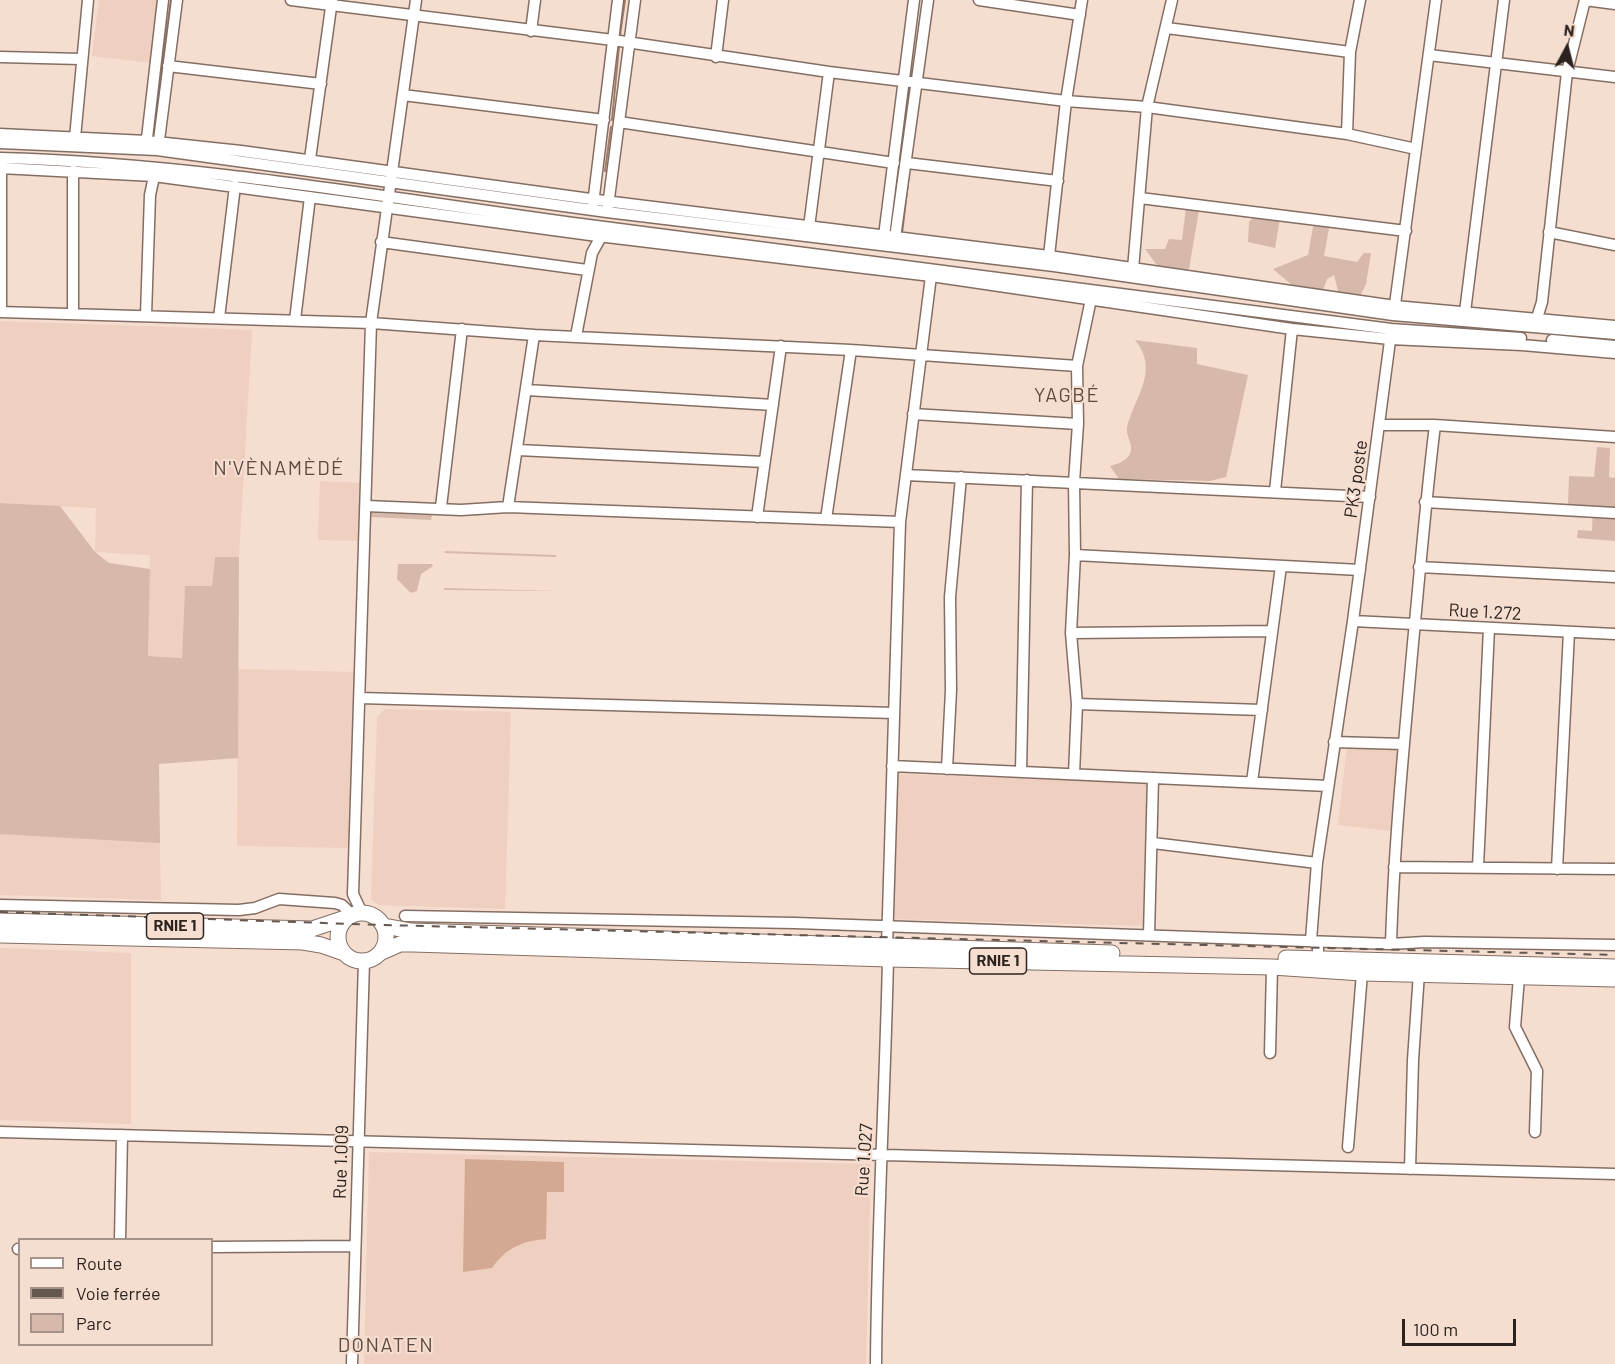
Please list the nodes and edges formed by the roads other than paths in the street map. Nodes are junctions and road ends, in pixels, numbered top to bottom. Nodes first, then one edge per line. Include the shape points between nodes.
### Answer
1 (88, 0) edge
2 (163, 0) edge
3 (177, 0) edge
4 (291, 0) edge
5 (416, 0) edge
6 (535, 0) edge
7 (618, 0) edge
8 (635, 0) edge
9 (723, 0) edge
10 (914, 0) edge
11 (928, 0) edge
12 (979, 0) edge
13 (1082, 0) edge
14 (1172, 0) edge
15 (1360, 0) edge
16 (1436, 0) edge
17 (1504, 0) edge
18 (1585, 0) edge
19 (331, 4) edge
20 (1615, 4) edge
21 (414, 15) junction
22 (1080, 15) junction
23 (1167, 28) junction
24 (531, 31) junction
25 (613, 40) junction
26 (630, 43) junction
27 (1350, 52) junction
28 (1429, 55) junction
29 (0, 57) edge
30 (716, 57) junction
31 (81, 59) junction
32 (1494, 62) junction
33 (168, 66) junction
34 (829, 72) junction
35 (1567, 72) junction
36 (1615, 78) edge
37 (905, 80) junction
38 (918, 81) junction
39 (321, 84) junction
40 (403, 95) junction
41 (1066, 101) junction
42 (1147, 107) junction
43 (604, 120) junction
44 (619, 122) junction
45 (0, 134) edge
46 (1347, 134) junction
47 (75, 138) junction
48 (0, 143) edge
49 (152, 146) junction
50 (1416, 149) junction
51 (819, 153) junction
52 (310, 159) junction
53 (894, 163) junction
54 (907, 163) junction
55 (0, 165) edge
56 (73, 171) junction
57 (151, 174) junction
58 (391, 178) junction
59 (1058, 181) junction
60 (235, 186) junction
61 (310, 197) junction
62 (1140, 198) junction
63 (387, 203) junction
64 (593, 204) junction
65 (608, 206) junction
66 (809, 227) junction
67 (1406, 231) junction
68 (1549, 232) junction
69 (596, 234) junction
70 (889, 237) junction
71 (381, 242) junction
72 (1615, 245) edge
73 (1049, 256) junction
74 (1133, 269) junction
75 (587, 270) junction
76 (931, 276) junction
77 (1091, 299) junction
78 (1394, 310) junction
79 (1, 312) edge
80 (1465, 312) junction
81 (73, 313) junction
82 (146, 315) junction
83 (219, 318) junction
84 (1537, 318) junction
85 (295, 320) junction
86 (371, 323) junction
87 (1615, 326) edge
88 (1292, 328) junction
89 (462, 329) junction
90 (1391, 334) junction
91 (1615, 334) edge
92 (534, 335) junction
93 (576, 336) junction
94 (781, 346) junction
95 (1615, 346) edge
96 (851, 350) junction
97 (1615, 353) edge
98 (921, 354) junction
99 (1077, 366) junction
100 (527, 390) junction
101 (773, 405) junction
102 (914, 414) junction
103 (1078, 424) junction
104 (1380, 425) junction
105 (1435, 425) junction
106 (1615, 437) edge
107 (518, 450) junction
108 (764, 462) junction
109 (906, 475) junction
110 (961, 477) junction
111 (1027, 480) junction
112 (1074, 482) junction
113 (1275, 491) junction
114 (1370, 497) junction
115 (1425, 502) junction
116 (366, 506) junction
117 (441, 507) junction
118 (508, 507) junction
119 (1615, 513) edge
120 (757, 517) junction
121 (826, 519) junction
122 (900, 522) junction
123 (1075, 555) junction
124 (1281, 566) junction
125 (1419, 567) junction
126 (1360, 570) junction
127 (1615, 576) edge
128 (1353, 621) junction
129 (1415, 625) junction
130 (1489, 628) junction
131 (1272, 631) junction
132 (1569, 632) junction
133 (1071, 633) junction
134 (1615, 634) edge
135 (360, 698) junction
136 (1077, 704) junction
137 (1262, 710) junction
138 (894, 713) junction
139 (1334, 742) junction
140 (1404, 744) junction
141 (892, 766) junction
142 (947, 769) junction
143 (1021, 772) junction
144 (1074, 774) junction
145 (1153, 778) junction
146 (1252, 782) junction
147 (1328, 786) junction
148 (1153, 843) junction
149 (1317, 863) junction
150 (1394, 867) junction
151 (1478, 867) junction
152 (1557, 869) junction
153 (1615, 870) edge
154 (0, 905) edge
155 (354, 915) junction
156 (405, 916) dead end
157 (0, 921) edge
158 (384, 926) junction
159 (887, 927) junction
160 (0, 935) edge
161 (1149, 935) junction
162 (1311, 940) junction
163 (1391, 944) junction
164 (1615, 945) edge
165 (382, 952) junction
166 (887, 952) junction
167 (344, 953) junction
168 (1318, 959) junction
169 (364, 961) junction
170 (1272, 967) junction
171 (1615, 967) edge
172 (1362, 973) junction
173 (1419, 973) junction
174 (1519, 977) junction
175 (1615, 979) edge
176 (1270, 1053) dead end
177 (0, 1132) edge
178 (1535, 1132) dead end
179 (122, 1135) junction
180 (359, 1141) junction
181 (1348, 1147) dead end
182 (883, 1155) junction
183 (1410, 1169) junction
184 (1615, 1174) edge
185 (120, 1238) edge
186 (355, 1246) junction
187 (213, 1247) edge
188 (352, 1364) edge
189 (876, 1364) edge

1 - 31 street
2 - 49 street
3 - 33 street
4 - 19 street
5 - 21 street
6 - 24 street
7 - 25 street
8 - 26 street
9 - 30 street
10 - 37 street
11 - 38 street
12 - 22 street
13 - 22 street
14 - 23 street
15 - 27 street
16 - 28 street, PK3 poste
17 - 32 street
18 - 20 street
18 - 35 street
19 - 21 street
19 - 39 street
21 - 24 street
21 - 40 street
22 - 41 street
23 - 27 street
23 - 42 street
24 - 25 street
25 - 26 street
25 - 43 street
26 - 30 street
26 - 44 street
27 - 46 street
28 - 32 street
28 - 50 street, PK3 poste
29 - 31 street
30 - 34 street
31 - 47 street
32 - 35 street
32 - 80 street
33 - 39 street
33 - 49 street
34 - 37 street
34 - 51 street
35 - 36 street
35 - 68 street
37 - 38 street
37 - 53 street
38 - 41 street
38 - 54 street
39 - 52 street
40 - 43 street
40 - 58 street
41 - 42 street
41 - 59 street
42 - 46 street
42 - 62 street
43 - 64 street
44 - 51 street
44 - 65 street
45 - 47 street
46 - 50 street
47 - 49 street
48 - 49 street
49 - 52 street
49 - 57 street
49 - 58 street
50 - 67 street, PK3 poste
51 - 53 street
51 - 66 street
52 - 58 street
53 - 70 street
54 - 59 street
54 - 70 street
55 - 56 street
55 - 57 street
55 - 79 street
56 - 57 street
56 - 81 street
57 - 60 street
57 - 63 street
57 - 82 street
58 - 63 street
58 - 64 street
59 - 73 street
60 - 61 street
60 - 83 street
61 - 63 street
61 - 85 street
62 - 67 street
62 - 74 street
63 - 69 street
63 - 71 street
64 - 65 street
64 - 69 street
65 - 66 street
65 - 69 street
65 - 78 street
66 - 70 street
67 - 78 street, PK3 poste
68 - 72 street
68 - 84 street
69 - 75 street
69 - 76 street
69 - 90 street
70 - 73 street
71 - 75 street
71 - 86 street
73 - 74 street
74 - 78 street
75 - 93 street
76 - 77 street
76 - 98 street, Rue 1.027
77 - 88 street
77 - 99 street
78 - 80 street
78 - 90 street, PK3 poste
78 - 91 street
79 - 81 street
80 - 84 street
81 - 82 street
82 - 83 street
83 - 85 street
84 - 87 street
85 - 86 street
86 - 89 street
86 - 116 street
88 - 90 street
88 - 113 street
89 - 92 street
89 - 117 street
90 - 95 street
90 - 97 street
90 - 104 street, PK3 poste
92 - 93 street
92 - 100 street
93 - 94 street
94 - 96 street
94 - 101 street
96 - 98 street
96 - 121 street
98 - 99 street
98 - 102 street, Rue 1.027
99 - 103 street
100 - 101 street
100 - 107 street
101 - 108 street
102 - 103 street
102 - 109 street, Rue 1.027
103 - 112 street
104 - 105 street
104 - 114 street, PK3 poste
105 - 106 street
105 - 115 street
107 - 108 street
107 - 118 street
108 - 120 street
109 - 110 street
109 - 122 street, Rue 1.027
110 - 111 street
110 - 142 street via 950,597
111 - 112 street
111 - 143 street
112 - 113 street
112 - 123 street
113 - 114 street
114 - 126 street, PK3 poste
115 - 119 street
115 - 125 street
116 - 117 street
116 - 135 street
117 - 118 street
118 - 120 street
120 - 121 street
121 - 122 street
122 - 138 street, Rue 1.027
123 - 124 street
123 - 133 street
124 - 126 street
124 - 131 street
125 - 127 street
125 - 129 street
126 - 128 street, PK3 poste
128 - 129 street, Rue 1.272
128 - 139 street, PK3 poste
129 - 130 street, Rue 1.272
129 - 140 street
130 - 132 street, Rue 1.272
130 - 151 street
131 - 133 street
131 - 137 street
132 - 134 street, Rue 1.272
132 - 152 street
133 - 136 street
135 - 138 street
135 - 155 street
136 - 137 street
136 - 144 street
137 - 146 street
138 - 141 street, Rue 1.027
139 - 140 street
139 - 147 street, PK3 poste
140 - 150 street
141 - 142 street
141 - 159 street, Rue 1.027
142 - 143 street
143 - 144 street
144 - 145 street
145 - 146 street
145 - 148 street
146 - 147 street
147 - 149 street, PK3 poste
148 - 149 street
148 - 161 street
149 - 162 street, PK3 poste
150 - 151 street
150 - 163 street
151 - 152 street
152 - 153 street
154 - 155 street via 239,910 279,899 335,903
155 - 157 highway, RNIE 1 via 312,929
155 - 158 highway, RNIE 1 via 376,917
155 - 167 highway via 340,926 338,936
156 - 159 street
158 - 165 highway via 387,939
158 - 166 highway, RNIE 1 via 411,931
159 - 161 street
159 - 166 street, Rue 1.027
160 - 167 highway, RNIE 1 via 303,942
161 - 162 street
162 - 163 street
162 - 168 street, PK3 poste via 1318,946
163 - 164 street
165 - 166 highway, RNIE 1 via 400,944
165 - 169 highway, RNIE 1
166 - 168 highway, RNIE 1
166 - 170 highway, RNIE 1
166 - 182 street, Rue 1.027
167 - 169 highway, RNIE 1 via 353,960
168 - 171 highway, RNIE 1
169 - 180 street, Rue 1.009
170 - 172 highway, RNIE 1
170 - 176 street
172 - 173 highway, RNIE 1
172 - 181 street
173 - 174 highway, RNIE 1
173 - 183 street
174 - 175 highway, RNIE 1
174 - 178 street via 1515,1027 1537,1071
177 - 179 street
179 - 180 street
179 - 185 street
180 - 182 street
180 - 186 street, Rue 1.009
182 - 183 street
182 - 189 street, Rue 1.027 via 878,1209
183 - 184 street
186 - 187 street
186 - 188 street, Rue 1.009

